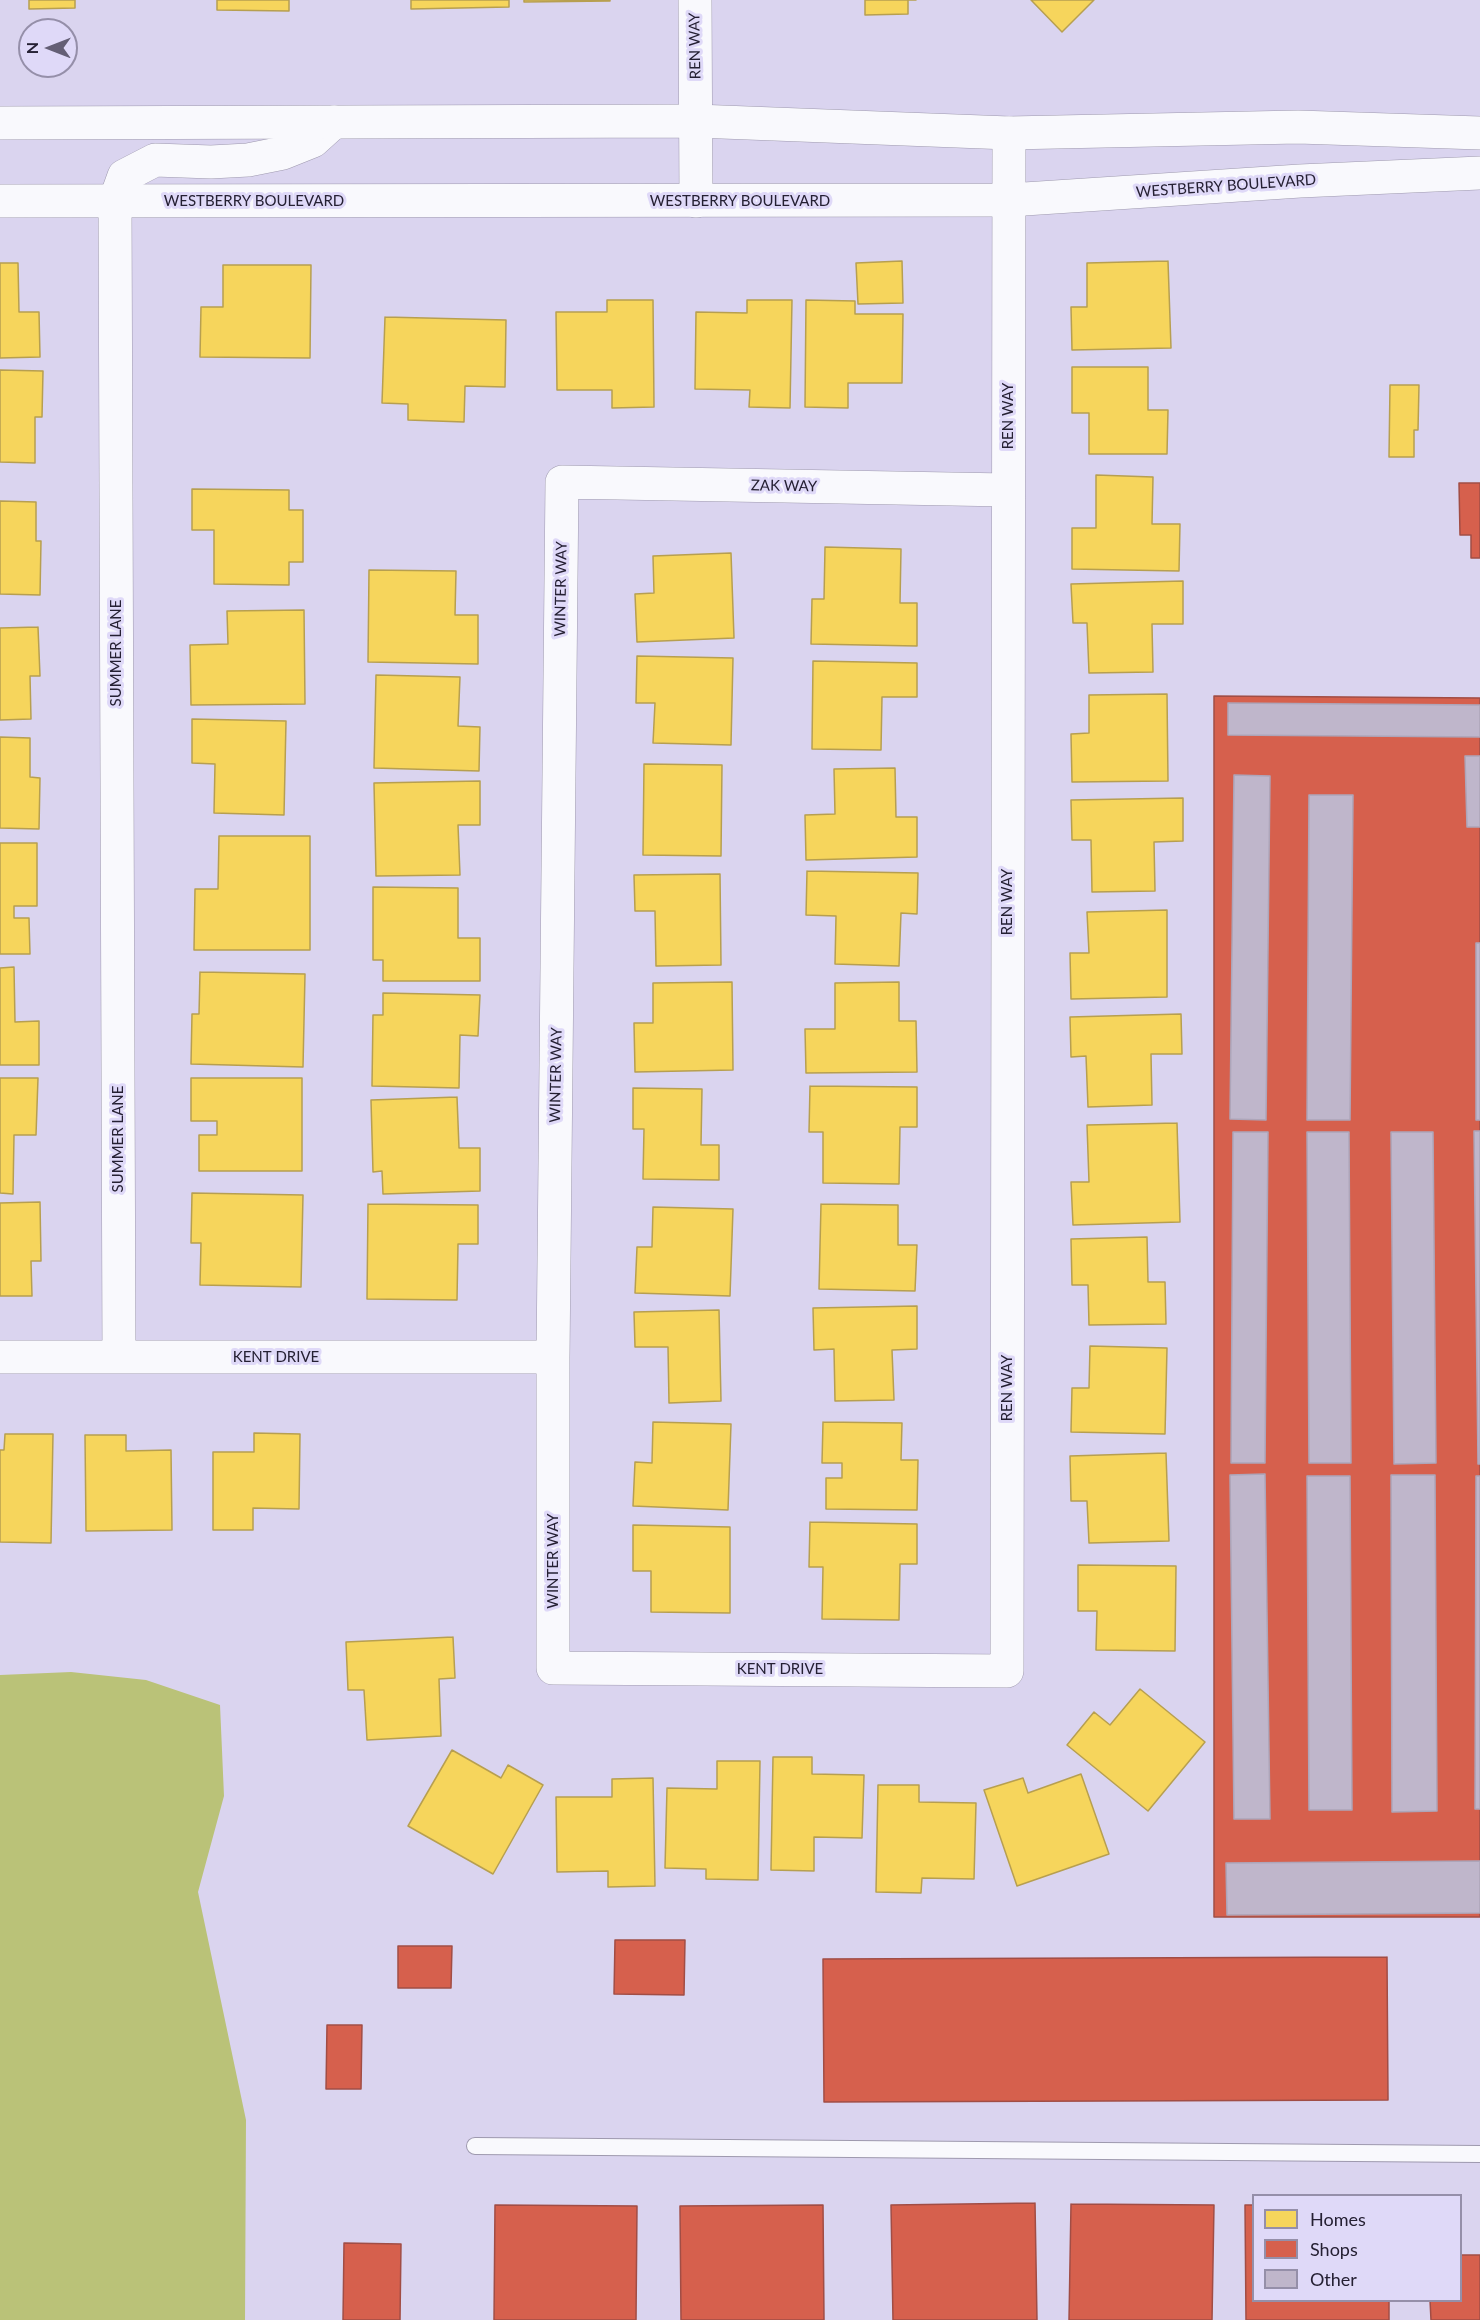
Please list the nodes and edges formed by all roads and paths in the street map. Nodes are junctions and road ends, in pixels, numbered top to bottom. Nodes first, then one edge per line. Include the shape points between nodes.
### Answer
1 (695, 0) edge
2 (696, 121) junction
3 (334, 122) junction
4 (0, 123) edge
5 (1009, 133) junction
6 (1480, 133) edge
7 (1480, 173) edge
8 (1009, 200) junction
9 (0, 201) edge
10 (115, 201) junction
11 (696, 201) junction
12 (562, 482) joint
13 (1007, 490) junction
14 (0, 1357) edge
15 (119, 1357) junction
16 (553, 1357) junction
17 (553, 1668) joint
18 (1007, 1671) joint
19 (475, 2146) dead end
20 (1480, 2154) edge

1 - 2 street, REN WAY
2 - 3 street
2 - 5 street
2 - 11 street, REN WAY
3 - 4 street
3 - 10 street, SUMMER LANE via 313,141 284,153 248,160 155,160 124,176
5 - 6 street via 1298,127
5 - 8 street, REN WAY
7 - 8 street, WESTBERRY BOULEVARD
8 - 11 street, WESTBERRY BOULEVARD
8 - 13 street, REN WAY
9 - 10 street, WESTBERRY BOULEVARD
10 - 11 street, WESTBERRY BOULEVARD
10 - 15 street, SUMMER LANE
12 - 13 street, ZAK WAY
12 - 16 street, WINTER WAY
13 - 18 street, REN WAY
14 - 15 street, KENT DRIVE
15 - 16 street, KENT DRIVE
16 - 17 street, WINTER WAY
17 - 18 street, KENT DRIVE
19 - 20 lane

